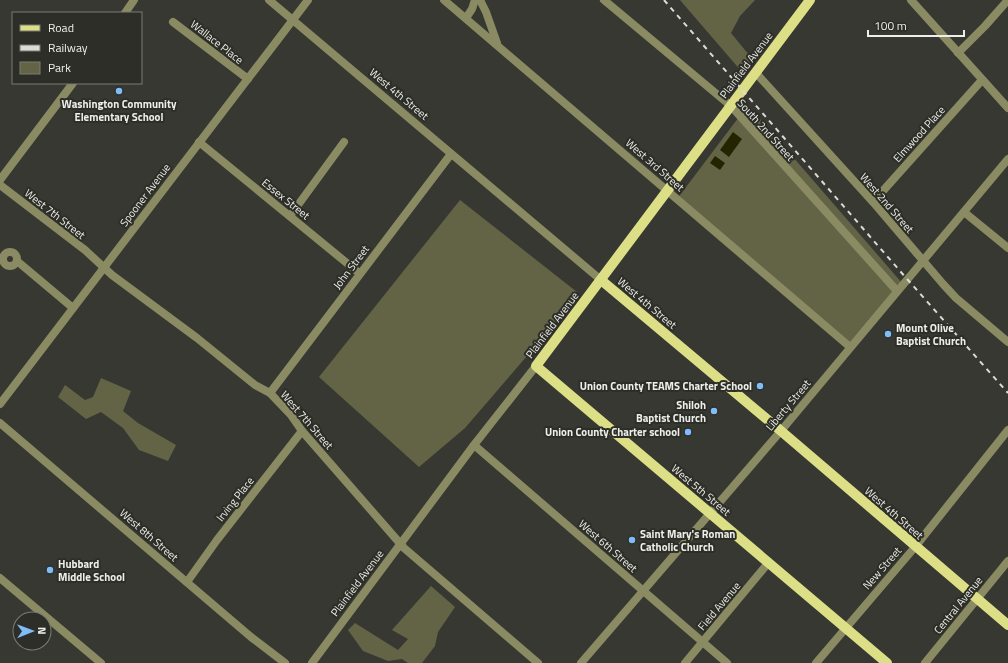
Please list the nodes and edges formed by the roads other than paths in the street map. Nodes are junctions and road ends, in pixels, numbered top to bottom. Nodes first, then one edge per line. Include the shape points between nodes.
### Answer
1 (134, 0) edge
2 (269, 0) edge
3 (308, 0) edge
4 (444, 0) edge
5 (475, 0) edge
6 (480, 0) edge
7 (604, 0) edge
8 (810, 0) edge
9 (911, 0) edge
10 (1008, 0) edge
11 (126, 12) edge
12 (466, 18) junction
13 (293, 20) junction
14 (173, 22) dead end
15 (497, 44) junction
16 (958, 53) junction
17 (756, 73) junction
18 (248, 79) junction
19 (982, 80) junction
20 (72, 84) edge
21 (730, 106) junction
22 (1008, 108) edge
23 (199, 142) junction
24 (344, 142) dead end
25 (451, 154) junction
26 (1008, 159) edge
27 (0, 180) edge
28 (0, 184) edge
29 (668, 190) junction
30 (873, 202) junction
31 (964, 212) junction
32 (290, 216) junction
33 (1008, 248) edge
34 (922, 261) junction
35 (17, 262) dead end
36 (104, 268) junction
37 (360, 274) junction
38 (601, 280) junction
39 (897, 291) junction
40 (73, 308) junction
41 (1008, 342) edge
42 (850, 347) junction
43 (536, 366) junction
44 (270, 393) junction
45 (0, 404) edge
46 (0, 423) edge
47 (1008, 430) edge
48 (302, 431) junction
49 (781, 431) junction
50 (474, 445) junction
51 (710, 514) junction
52 (401, 545) junction
53 (915, 547) junction
54 (1008, 561) edge
55 (769, 562) junction
56 (0, 578) edge
57 (187, 582) junction
58 (643, 591) junction
59 (977, 599) junction
60 (1008, 625) edge
61 (845, 628) junction
62 (702, 643) junction
63 (101, 663) edge
64 (285, 663) edge
65 (312, 663) edge
66 (538, 663) edge
67 (581, 663) edge
68 (685, 663) edge
69 (727, 663) edge
70 (816, 663) edge
71 (887, 663) edge
72 (925, 663) edge

1 - 11 street
2 - 13 street, West 4th Street
3 - 13 street, Spooner Avenue
4 - 12 street, West 3rd Street
5 - 12 street
6 - 15 street
7 - 21 street, South 2nd Street
8 - 17 main road, Plainfield Avenue
9 - 16 street
10 - 16 street
12 - 15 street, West 3rd Street
13 - 18 street, Spooner Avenue
13 - 25 street, West 4th Street
14 - 18 street, Wallace Place
15 - 29 street, West 3rd Street
16 - 19 street
17 - 21 main road, Plainfield Avenue
17 - 30 street, West 2nd Street
18 - 23 street, Spooner Avenue
19 - 22 street
19 - 30 street, Elmwood Place
20 - 27 street
21 - 29 main road, Plainfield Avenue
21 - 39 street, South 2nd Street
23 - 32 street, Essex Street
23 - 36 street, Spooner Avenue
24 - 32 street
25 - 37 street, John Street
25 - 38 street, West 4th Street
26 - 31 street, Liberty Street
28 - 36 street, West 7th Street via 85,250
29 - 38 main road, Plainfield Avenue
29 - 42 street, West 3rd Street
30 - 34 street, West 2nd Street
31 - 33 street
31 - 34 street, Liberty Street
32 - 37 street, Essex Street
34 - 39 street, Liberty Street
34 - 41 street, West 2nd Street via 956,298
35 - 40 street
36 - 40 street, Spooner Avenue
36 - 44 street, West 7th Street via 255,385
37 - 44 street, John Street
38 - 43 main road, Plainfield Avenue
38 - 49 main road, West 4th Street
39 - 42 street, Liberty Street
40 - 45 street, Spooner Avenue
42 - 49 street, Liberty Street
43 - 50 street, Plainfield Avenue
43 - 51 main road, West 5th Street
44 - 48 street, West 7th Street
46 - 57 street, West 8th Street
47 - 53 street, New Street
48 - 52 street, West 7th Street
48 - 57 street, Irving Place
49 - 51 street, Liberty Street
49 - 53 main road, West 4th Street
50 - 52 street, Plainfield Avenue
50 - 58 street, West 6th Street
51 - 55 main road, West 5th Street
51 - 58 street, Liberty Street
52 - 65 street, Plainfield Avenue
52 - 66 street, West 7th Street
53 - 59 main road, West 4th Street
53 - 61 street, New Street
54 - 59 street, Central Avenue
55 - 61 main road, West 5th Street
55 - 62 street, Field Avenue
56 - 63 street
57 - 64 street, West 8th Street
58 - 62 street, West 6th Street
58 - 67 street, Liberty Street
59 - 60 main road, West 4th Street
59 - 72 street, Central Avenue
61 - 70 street, New Street
61 - 71 main road, West 5th Street
62 - 68 street, Field Avenue
62 - 69 street, West 6th Street

